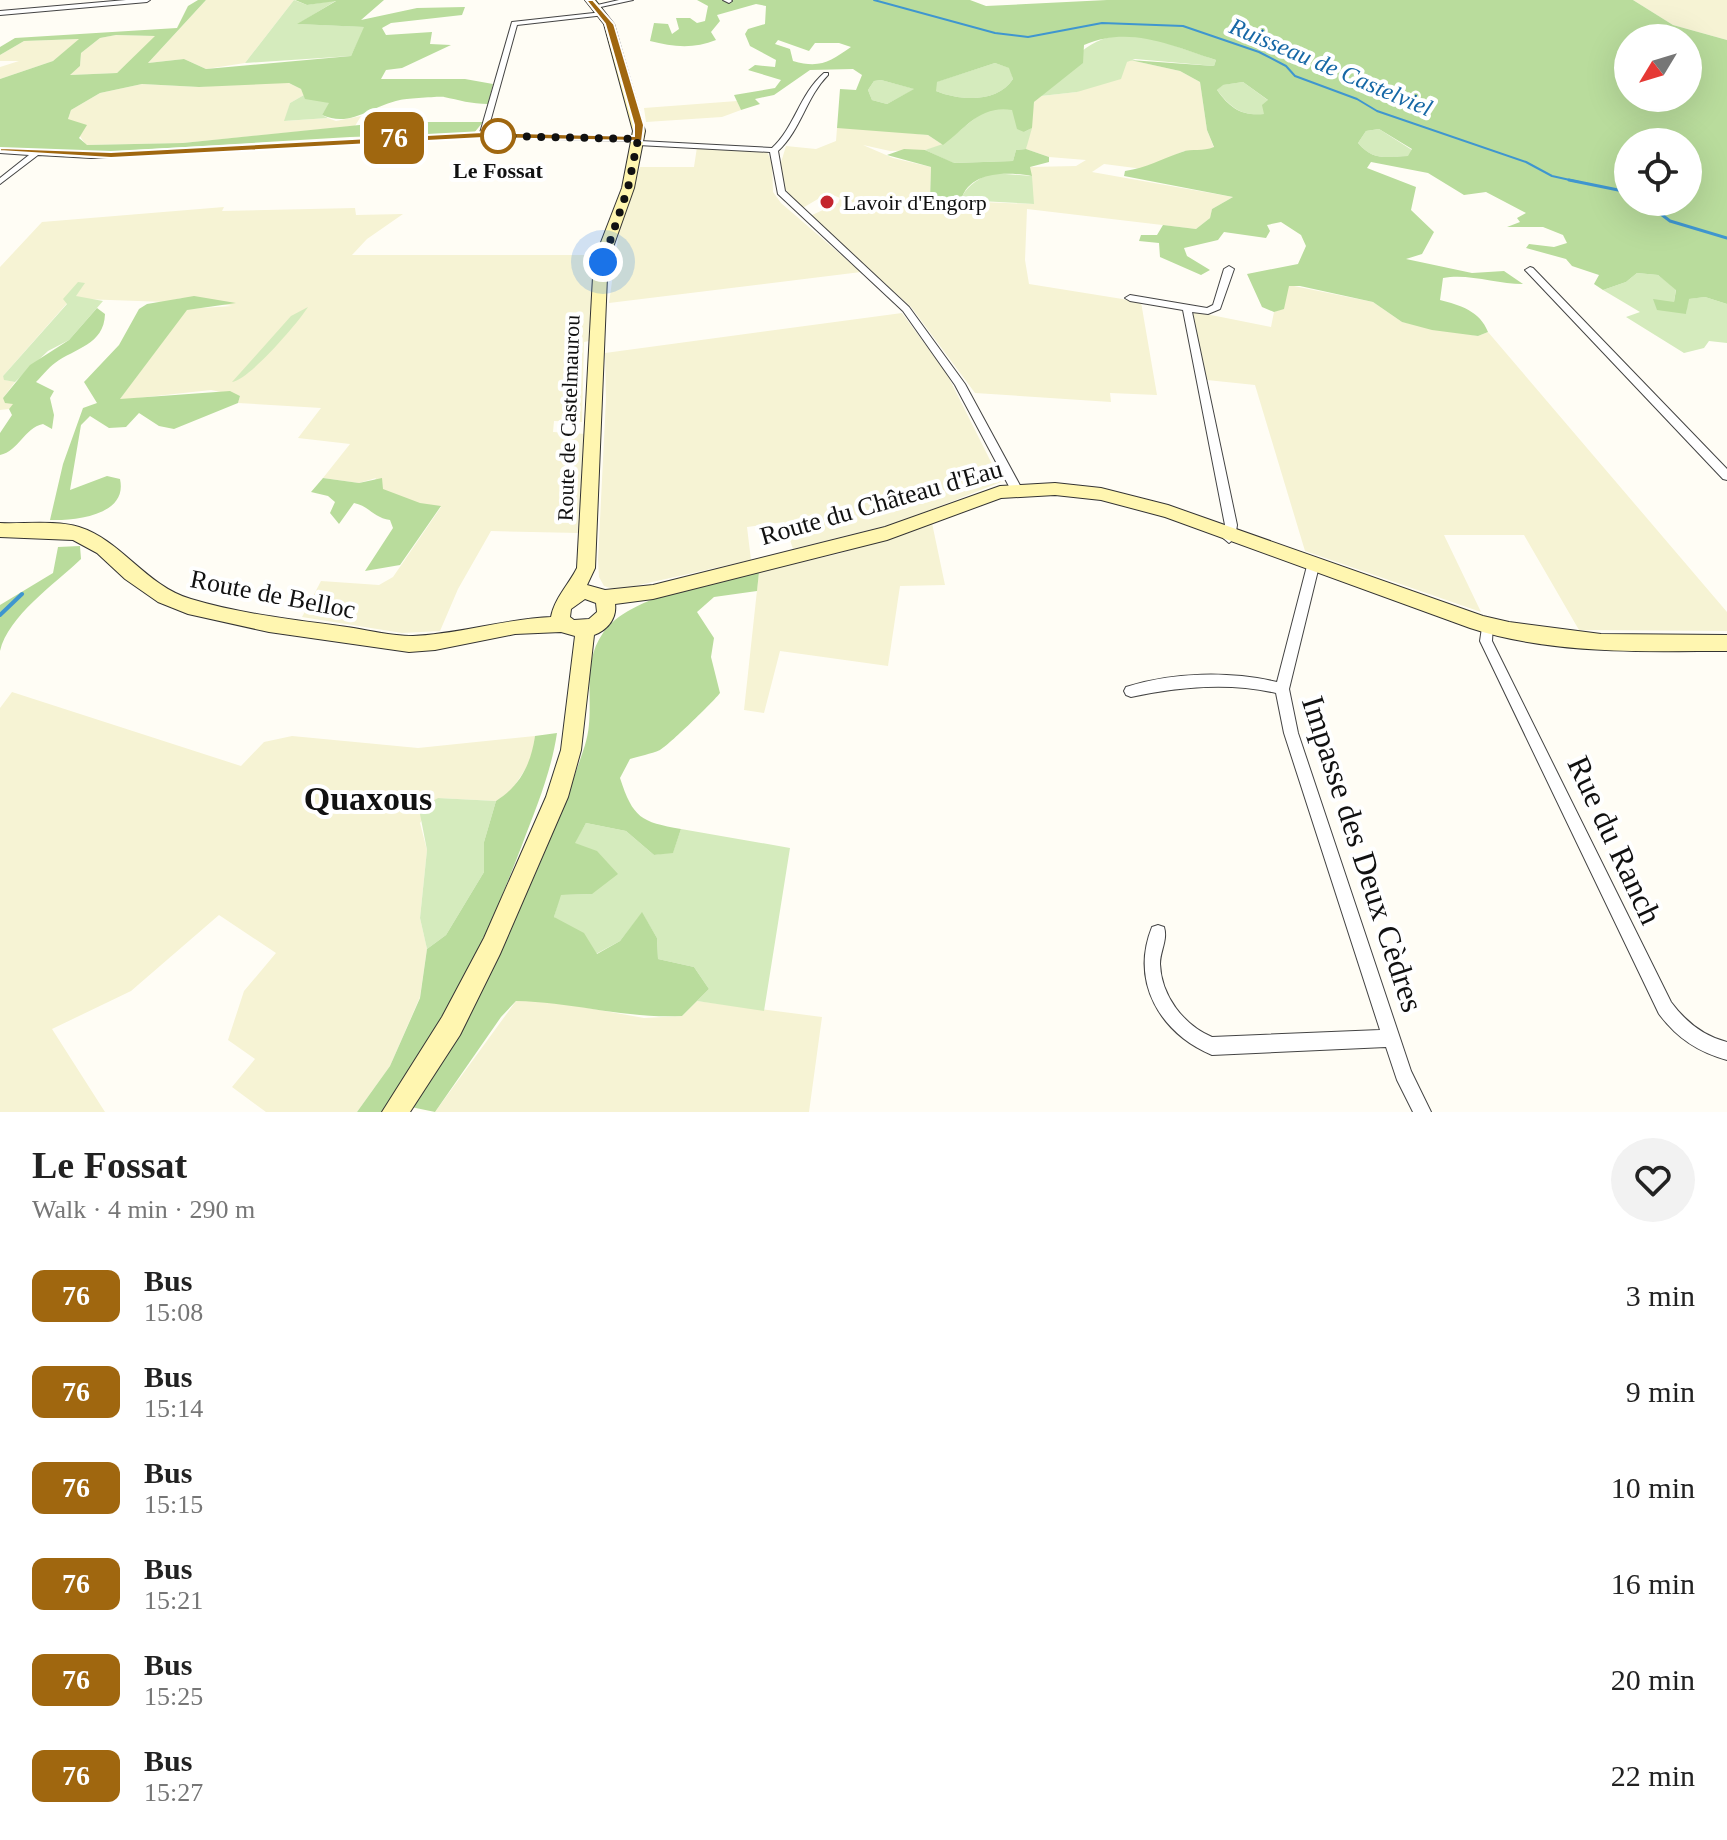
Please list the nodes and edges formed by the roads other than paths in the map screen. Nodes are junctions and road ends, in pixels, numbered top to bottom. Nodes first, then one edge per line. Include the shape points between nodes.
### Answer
1 (54, 0) edge
2 (147, 0) edge
3 (630, 0) edge
4 (596, 7) edge
5 (42, 8) junction
6 (0, 13) edge
7 (826, 74) dead end
8 (483, 135) junction
9 (638, 141) junction
10 (774, 150) junction
11 (0, 151) edge
12 (35, 154) junction
13 (0, 182) edge
14 (1229, 269) dead end
15 (1530, 270) dead end
16 (1130, 298) dead end
17 (1187, 308) junction
18 (1727, 476) edge
19 (1016, 489) junction
20 (0, 530) edge
21 (1230, 535) junction
22 (1314, 565) junction
23 (586, 568) junction
24 (603, 602) junction
25 (571, 614) junction
26 (1487, 625) junction
27 (1727, 643) edge
28 (1282, 689) junction
29 (1131, 691) dead end
30 (1158, 933) dead end
31 (1392, 1038) junction
32 (1727, 1051) edge
33 (395, 1112) edge
34 (1422, 1112) edge

1 - 5 street
2 - 5 street
3 - 4 street
4 - 8 street via 514,23
4 - 9 street, Route de Castelmaurou via 626,78
5 - 6 street
7 - 10 street
8 - 9 street
8 - 12 street via 122,155
9 - 10 street
9 - 23 street, Route de Castelmaurou via 600,277
10 - 19 street via 778,185 787,200 906,309 960,384
11 - 12 street
12 - 13 street
14 - 17 street via 1217,307
15 - 18 street
16 - 17 street
17 - 21 street
19 - 21 street, Route du Château d'Eau via 1078,491 1127,501
19 - 24 street, Route du Château d'Eau via 962,503 887,533
20 - 25 street, Route de Belloc via 89,538 149,588 188,606 409,644
21 - 22 street, Route du Château d'Eau
22 - 26 street, Route du Château d'Eau
22 - 28 street, Impasse des Deux Cèdres
23 - 24 street, Route de Castelmaurou
23 - 25 street, Route de Castelmaurou
24 - 25 street, Route de Belloc
24 - 25 street via 594,627
25 - 33 street, Route de Castelmaurou via 573,739 557,797 451,1026
26 - 27 street, Route du Château d'Eau via 1575,643
26 - 32 street, Rue du Ranch via 1486,641 1665,1008 1678,1027
28 - 29 street via 1243,682 1164,684
28 - 31 street, Impasse des Deux Cèdres via 1291,733
30 - 31 street via 1152,963 1158,990 1193,1040 1212,1046
31 - 34 street, Impasse des Deux Cèdres

